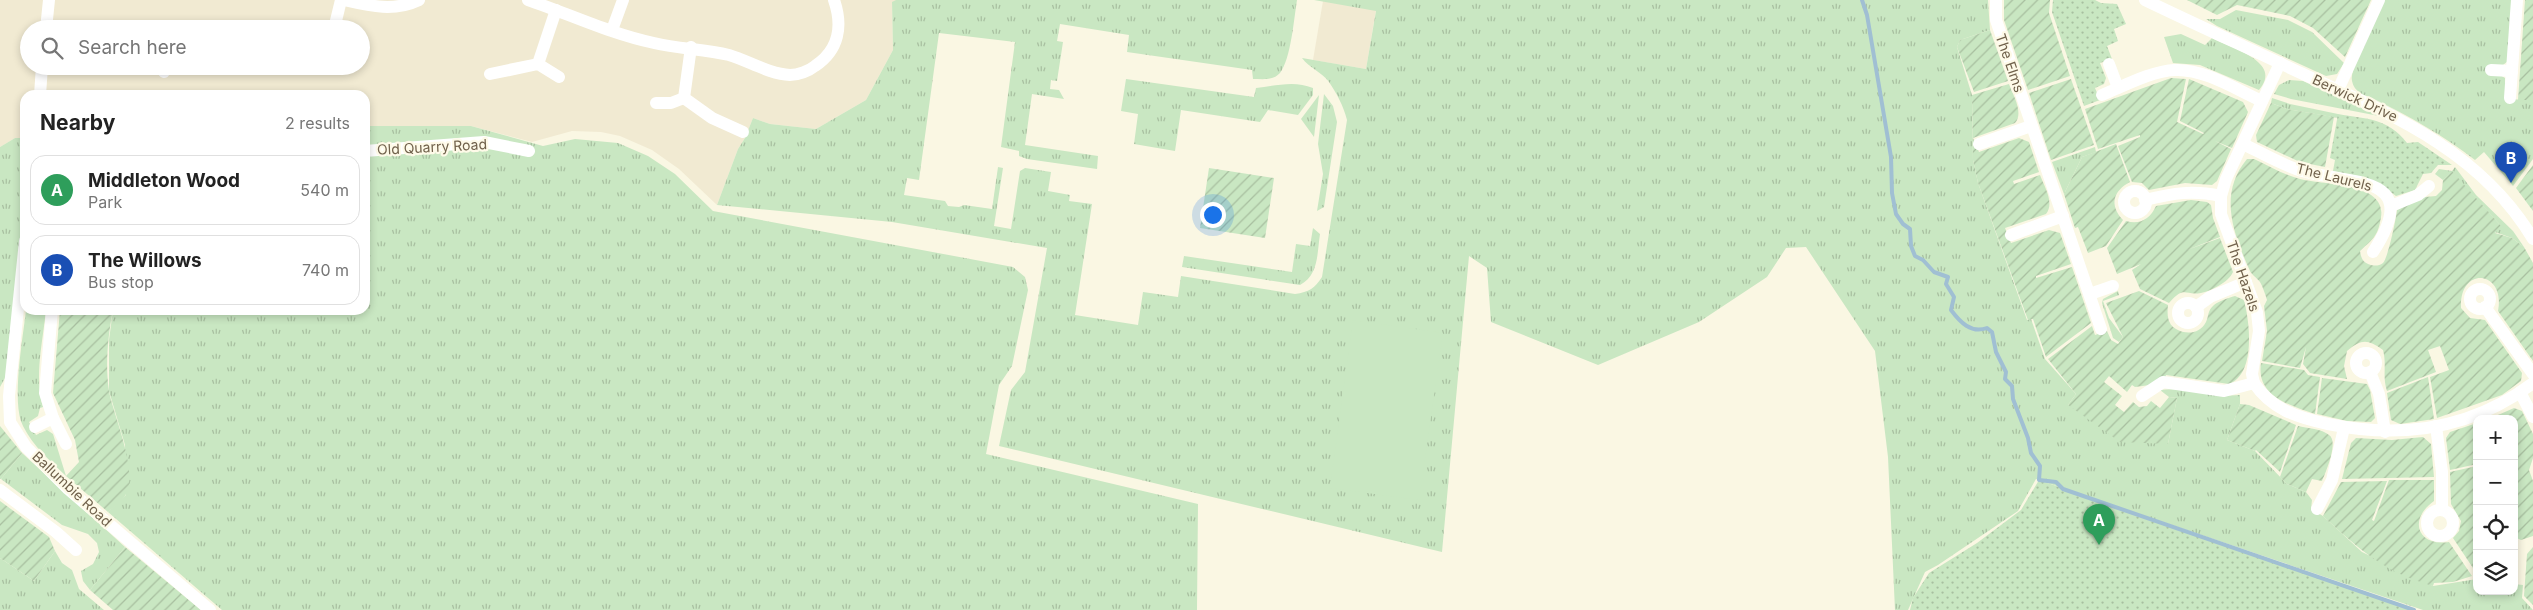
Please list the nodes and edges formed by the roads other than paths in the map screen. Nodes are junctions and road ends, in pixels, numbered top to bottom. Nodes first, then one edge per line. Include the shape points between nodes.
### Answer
1 (49, 0) edge
2 (342, 0) edge
3 (420, 0) edge
4 (528, 0) edge
5 (623, 0) edge
6 (834, 0) edge
7 (1996, 0) edge
8 (2144, 0) edge
9 (2379, 0) edge
10 (2517, 0) edge
11 (556, 10) junction
12 (47, 20) edge
13 (336, 20) edge
14 (612, 30) junction
15 (691, 47) junction
16 (2280, 63) junction
17 (538, 64) junction
18 (2109, 64) dead end
19 (2491, 70) dead end
20 (2512, 71) junction
21 (490, 74) dead end
22 (41, 75) edge
23 (559, 77) dead end
24 (2118, 88) junction
25 (40, 90) edge
26 (2338, 90) junction
27 (2102, 95) dead end
28 (684, 98) junction
29 (2510, 98) dead end
30 (2262, 102) junction
31 (656, 103) dead end
32 (2031, 126) junction
33 (743, 132) dead end
34 (1979, 144) dead end
35 (2242, 144) junction
36 (370, 151) edge
37 (529, 151) dead end
38 (2430, 186) dead end
39 (2221, 196) junction
40 (2145, 200) dead end
41 (2391, 206) junction
42 (2063, 216) junction
43 (2011, 235) dead end
44 (2533, 239) edge
45 (2373, 252) dead end
46 (2246, 282) junction
47 (2113, 286) dead end
48 (20, 289) edge
49 (2090, 294) junction
50 (2196, 307) dead end
51 (2485, 307) dead end
52 (52, 315) edge
53 (2102, 329) dead end
54 (2370, 372) dead end
55 (2533, 374) edge
56 (2254, 383) junction
57 (2533, 383) edge
58 (2520, 392) junction
59 (2142, 396) dead end
60 (2533, 417) edge
61 (53, 418) junction
62 (2436, 426) junction
63 (35, 427) dead end
64 (2344, 428) junction
65 (2385, 432) junction
66 (66, 444) dead end
67 (0, 490) edge
68 (2317, 509) dead end
69 (2442, 510) dead end
70 (76, 550) dead end
71 (210, 610) edge

1 - 12 street
2 - 3 street via 374,7 395,7
2 - 13 street
4 - 11 street
5 - 14 street
6 - 15 street via 840,16 834,48 825,60 810,70 792,75 774,72 730,56
7 - 32 street, The Elms via 1996,20
8 - 16 street, Berwick Drive
9 - 26 street
10 - 20 street
11 - 14 street
11 - 17 street
14 - 15 street via 654,43
15 - 28 street
16 - 26 street, Berwick Drive
16 - 30 street, The Hazels
17 - 21 street
17 - 23 street
18 - 24 street
19 - 20 street
20 - 29 street
22 - 25 street
24 - 27 street
24 - 30 street via 2162,72 2189,71
26 - 44 street, Berwick Drive via 2420,130 2467,162 2496,190
28 - 31 street via 671,103
28 - 33 street via 712,118
30 - 35 street, The Hazels
32 - 34 street
32 - 42 street, The Elms
35 - 39 street, The Hazels
35 - 41 street, The Laurels via 2302,171 2362,181 2377,187
36 - 37 street, Old Quarry Road via 484,142
38 - 41 street via 2418,195
39 - 40 street via 2181,192
39 - 46 street, The Hazels via 2220,214
41 - 45 street via 2390,221
42 - 43 street
42 - 49 street, The Elms
46 - 50 street via 2210,297
46 - 56 street, The Hazels via 2257,312
47 - 49 street
48 - 71 street, Ballumbie Road via 9,396 10,422 26,446 68,489
49 - 53 street, The Elms
51 - 55 street
52 - 61 street via 45,384
54 - 65 street via 2379,394
56 - 59 street via 2224,391 2163,382
56 - 64 street via 2263,398 2278,408
57 - 58 street
58 - 60 street
58 - 62 street via 2496,407
61 - 63 street
61 - 66 street
62 - 65 street
62 - 69 street via 2442,472
64 - 65 street
64 - 68 street via 2332,480
67 - 70 street

